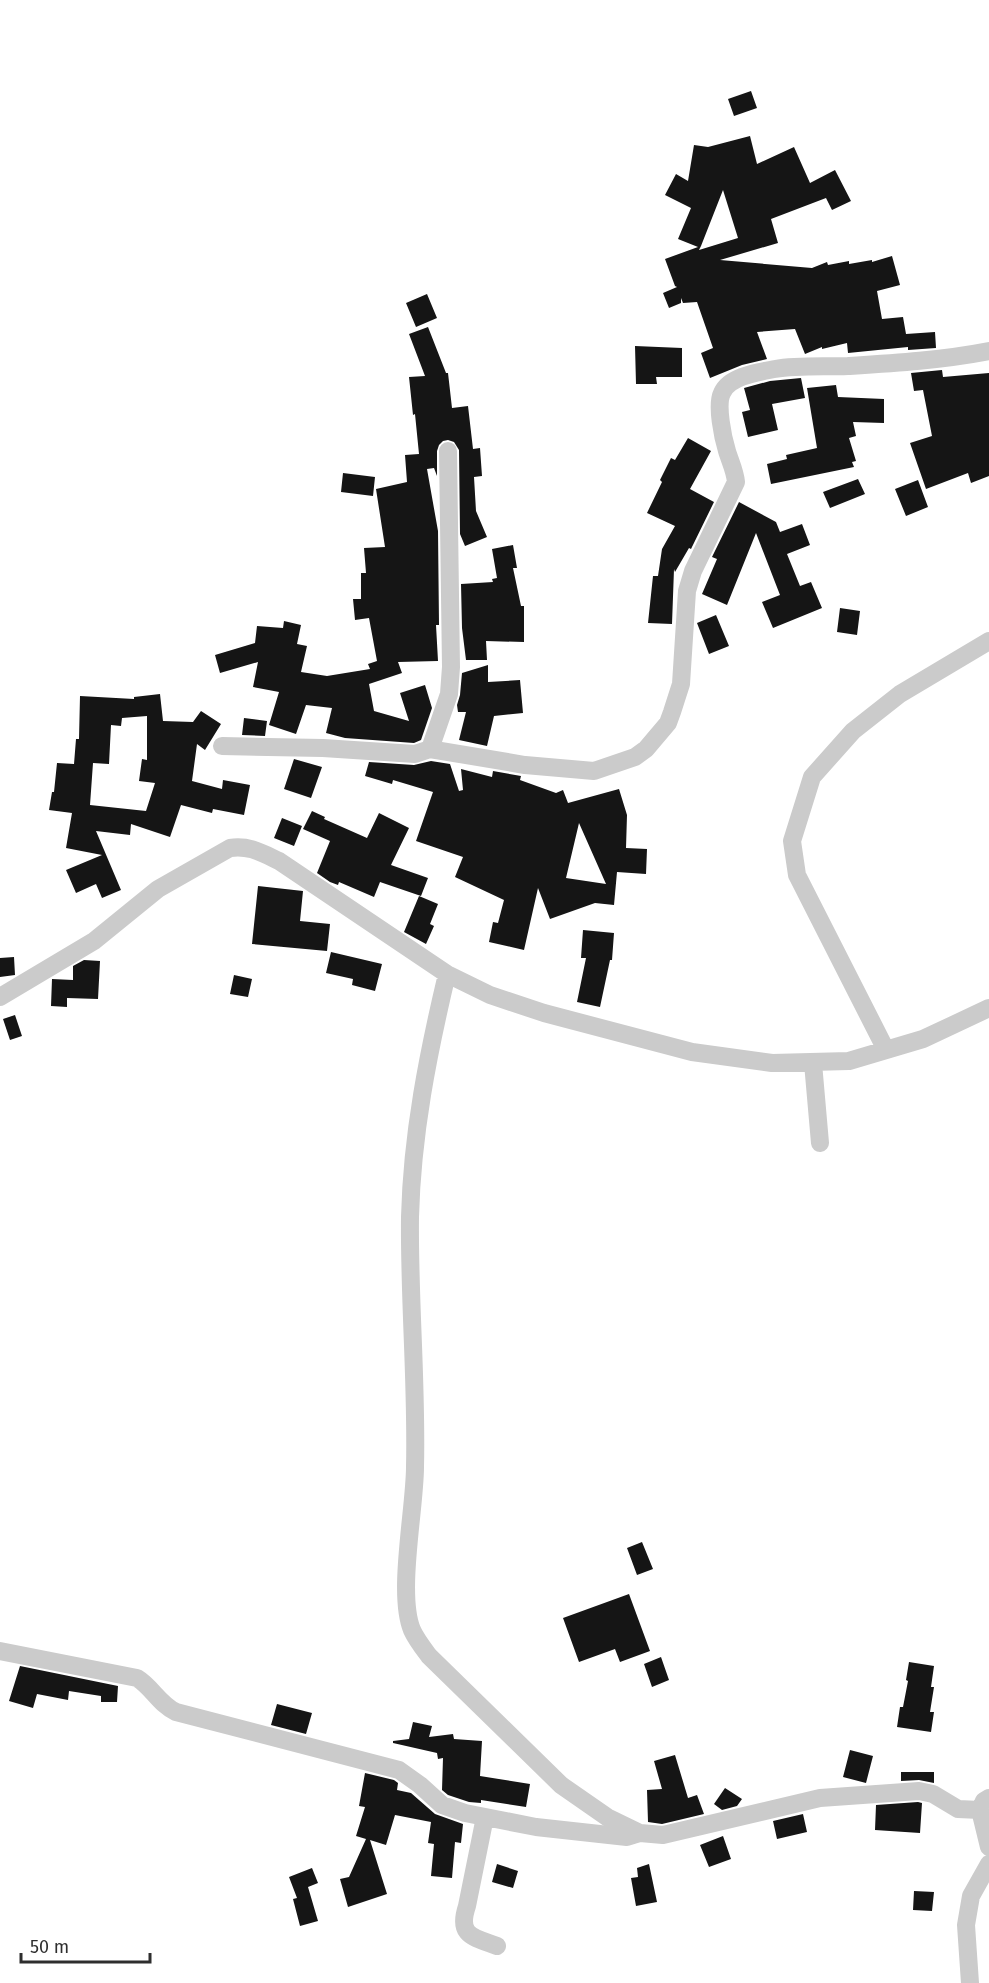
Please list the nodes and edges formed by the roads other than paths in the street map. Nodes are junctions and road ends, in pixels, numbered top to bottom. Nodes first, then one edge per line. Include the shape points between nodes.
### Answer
1 (989, 351) edge
2 (448, 451) dead end
3 (989, 641) edge
4 (222, 746) dead end
5 (430, 749) junction
6 (447, 974) junction
7 (0, 997) edge
8 (989, 1008) edge
9 (886, 1050) junction
10 (813, 1063) junction
11 (820, 1143) dead end
12 (0, 1650) edge
13 (985, 1804) edge
14 (485, 1817) junction
15 (640, 1833) junction
16 (989, 1847) edge
17 (989, 1864) edge
18 (497, 1946) dead end
19 (970, 1983) edge

1 - 5 street via 849,366 777,369 750,375 725,388 720,400 721,421 736,482 687,591 681,684 668,723 635,757 594,771 525,765
2 - 5 street via 451,667 449,694
3 - 9 street via 900,694 853,731 812,777 792,841 797,875
4 - 5 street via 415,754
6 - 7 street via 279,861 240,846 158,890 94,941
6 - 10 street via 490,995 544,1013 692,1052 772,1063
6 - 15 street via 428,1054 415,1135 410,1216 416,1468 407,1580 411,1628 429,1656 561,1785 607,1817
8 - 9 street via 923,1039
9 - 10 street via 849,1061
10 - 11 street
12 - 14 street via 137,1678 165,1707 176,1712 399,1770 441,1805
13 - 15 street via 958,1809 927,1792 895,1791 820,1798 663,1835
13 - 16 street
14 - 15 street via 627,1837
14 - 18 street via 463,1919 469,1936
17 - 19 street via 971,1896 966,1925

